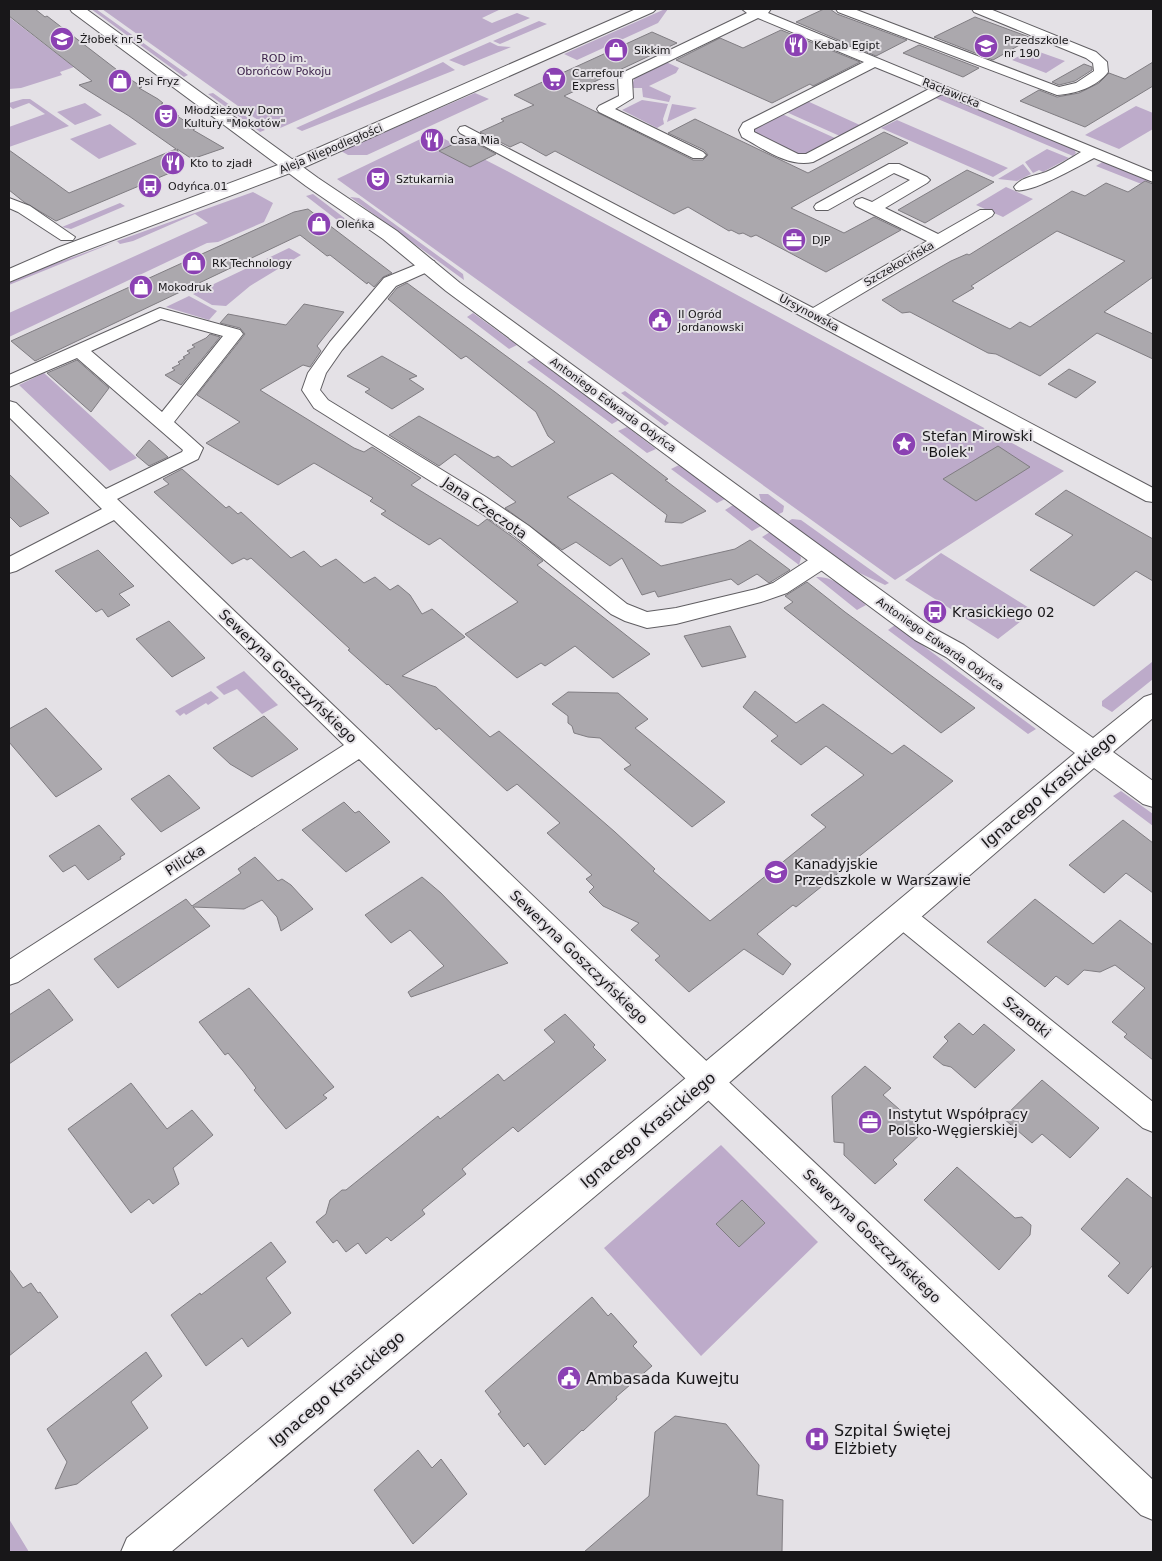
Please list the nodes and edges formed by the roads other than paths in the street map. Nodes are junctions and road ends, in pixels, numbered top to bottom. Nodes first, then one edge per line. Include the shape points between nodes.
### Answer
1 (77, 9) edge
2 (614, 9) edge
3 (648, 9) edge
4 (843, 9) edge
5 (978, 9) edge
6 (757, 10) edge
7 (874, 62) junction
8 (428, 89) dead end
9 (941, 89) junction
10 (412, 96) dead end
11 (385, 107) dead end
12 (466, 130) dead end
13 (1093, 152) junction
14 (286, 155) junction
15 (698, 155) dead end
16 (256, 160) dead end
17 (222, 174) dead end
18 (1153, 177) edge
19 (1022, 187) dead end
20 (845, 195) junction
21 (9, 204) edge
22 (822, 207) dead end
23 (873, 208) junction
24 (986, 214) dead end
25 (67, 237) junction
26 (939, 241) junction
27 (9, 262) edge
28 (428, 265) junction
29 (9, 276) edge
30 (813, 315) junction
31 (79, 350) junction
32 (9, 382) edge
33 (9, 407) edge
34 (163, 423) junction
35 (1153, 496) edge
36 (110, 504) junction
37 (823, 560) junction
38 (9, 566) edge
39 (1153, 704) edge
40 (361, 746) junction
41 (1093, 752) junction
42 (1153, 796) edge
43 (901, 915) junction
44 (9, 974) edge
45 (708, 1080) junction
46 (1153, 1119) edge
47 (1153, 1503) edge
48 (141, 1552) edge

1 - 14 street, Antoniego Edwarda Odyńca
2 - 8 street
3 - 14 street, Aleja Niepodległości
4 - 5 street via 1057,91 1094,79 1101,72 1100,62 1091,55
6 - 7 street, Racławicka
6 - 15 street via 625,77 626,98 604,109
7 - 9 street, Racławicka
7 - 9 street via 748,126 748,134 795,158 808,160
9 - 13 street, Racławicka
10 - 11 street, Aleja Niepodległości
12 - 30 street, Ursynowska
13 - 18 street, Racławicka
13 - 19 street
14 - 16 street, Aleja Niepodległości
14 - 28 street, Antoniego Edwarda Odyńca
14 - 29 street, Aleja Niepodległości
17 - 25 street
20 - 22 street
20 - 23 street
20 - 23 street via 894,167 922,180
21 - 25 street via 24,209
23 - 26 street
24 - 26 street, Szczekocińska
25 - 27 street
26 - 30 street, Szczekocińska
28 - 37 street, Antoniego Edwarda Odyńca via 452,288
28 - 37 street, Jana Czeczota via 390,282 336,346 317,373 311,390 321,404 522,531 633,616 647,620 676,616 761,595 780,588
30 - 35 street, Ursynowska
31 - 32 street
31 - 34 street
31 - 34 street via 160,313 234,334
33 - 36 street, Seweryna Goszczyńskiego
34 - 36 street via 193,448 192,455
36 - 38 street
36 - 40 street, Seweryna Goszczyńskiego
37 - 41 street, Antoniego Edwarda Odyńca
39 - 41 street, Ignacego Krasickiego
40 - 44 street, Pilicka
40 - 45 street, Seweryna Goszczyńskiego
41 - 42 street, Antoniego Edwarda Odyńca
41 - 43 street, Ignacego Krasickiego
43 - 45 street, Ignacego Krasickiego
43 - 46 street, Szarotki
45 - 47 street, Seweryna Goszczyńskiego
45 - 48 street, Ignacego Krasickiego

